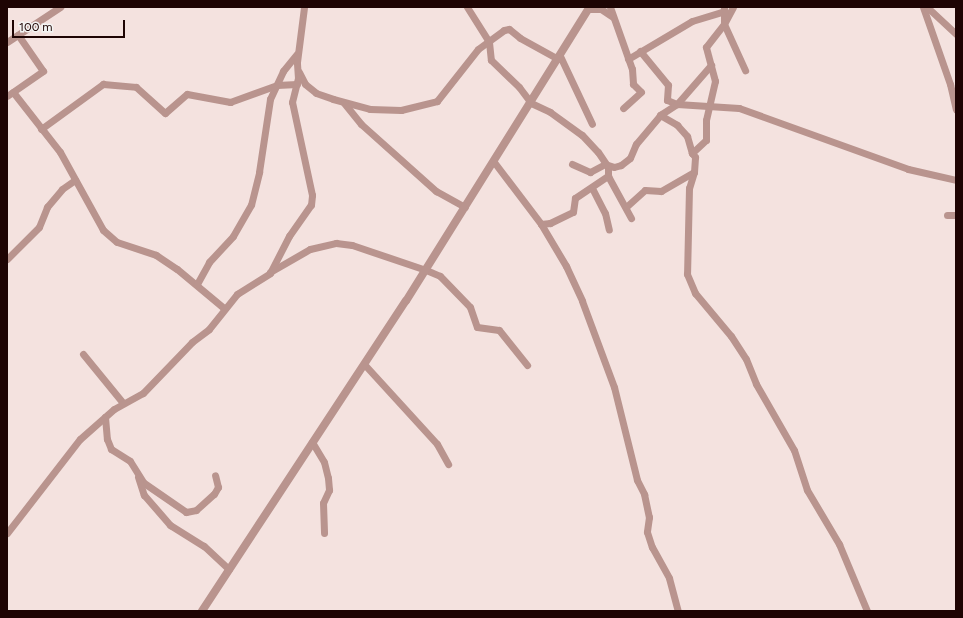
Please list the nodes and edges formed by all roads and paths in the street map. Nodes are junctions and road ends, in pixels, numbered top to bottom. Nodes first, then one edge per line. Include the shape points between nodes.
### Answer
1 (60, 7) edge
2 (304, 7) edge
3 (467, 7) edge
4 (610, 7) edge
5 (732, 7) edge
6 (923, 7) edge
7 (927, 7) edge
8 (589, 8) edge
9 (725, 9) edge
10 (613, 17) junction
11 (724, 24) junction
12 (956, 34) edge
13 (18, 35) junction
14 (488, 41) junction
15 (7, 42) edge
16 (640, 51) junction
17 (298, 54) junction
18 (559, 57) junction
19 (628, 59) junction
20 (711, 65) junction
21 (298, 70) junction
22 (745, 70) dead end
23 (297, 84) junction
24 (276, 85) junction
25 (10, 94) edge
26 (344, 102) junction
27 (530, 103) junction
28 (677, 104) junction
29 (623, 108) dead end
30 (709, 108) junction
31 (956, 109) edge
32 (660, 115) junction
33 (592, 124) dead end
34 (41, 129) junction
35 (692, 153) junction
36 (494, 162) junction
37 (572, 164) dead end
38 (606, 164) junction
39 (694, 172) junction
40 (608, 176) junction
41 (75, 180) junction
42 (956, 180) edge
43 (592, 188) junction
44 (626, 207) junction
45 (465, 208) junction
46 (947, 215) dead end
47 (956, 215) edge
48 (631, 218) dead end
49 (540, 224) junction
50 (609, 230) dead end
51 (7, 259) edge
52 (426, 270) junction
53 (270, 273) junction
54 (197, 284) junction
55 (225, 309) junction
56 (83, 354) dead end
57 (364, 364) junction
58 (527, 365) dead end
59 (123, 403) junction
60 (105, 417) junction
61 (312, 442) junction
62 (448, 464) dead end
63 (137, 473) junction
64 (215, 475) dead end
65 (7, 533) edge
66 (324, 533) dead end
67 (229, 569) junction
68 (202, 611) edge
69 (678, 611) edge
70 (866, 611) edge

1 - 13 street
2 - 17 street
3 - 14 street
4 - 10 street
5 - 11 street
6 - 31 street
7 - 12 street
8 - 10 street via 601,10
8 - 18 street
9 - 11 street
9 - 16 street via 692,22
10 - 19 street
11 - 20 street via 706,48
11 - 22 street
13 - 15 street
13 - 25 street via 43,71
14 - 18 street via 508,29 520,38
14 - 26 street via 467,60 450,87 437,101 394,110 370,109
14 - 27 street via 491,60 519,87
16 - 19 street
16 - 28 street via 668,85 667,100
17 - 21 street
17 - 24 street via 283,71
18 - 27 street
18 - 33 street
19 - 29 street via 633,84 641,92
20 - 28 street
20 - 30 street via 715,81
21 - 23 street
21 - 26 street via 305,84 316,93
23 - 24 street
23 - 53 street via 292,102 312,195 311,205 289,236
24 - 34 street via 230,102 187,94 165,113 136,88 103,84 71,110
24 - 54 street via 270,99 259,172 251,205 233,236 209,262
25 - 34 street
26 - 45 street via 361,124 436,191
27 - 36 street
27 - 38 street via 550,112 582,135
28 - 30 street
28 - 32 street
30 - 35 street via 706,140
30 - 42 street via 739,108 908,169
32 - 35 street via 687,136
32 - 38 street via 636,144 630,158 614,167
34 - 41 street via 60,152
35 - 39 street via 695,157
36 - 45 street
36 - 49 street
37 - 38 street via 590,172
38 - 40 street
39 - 44 street via 661,191 645,190
39 - 70 street via 689,188 687,274 696,293 746,359 756,384 794,450 807,490 839,544
40 - 43 street
40 - 44 street
41 - 51 street via 62,188 47,207 39,227
41 - 54 street via 103,230 117,242 156,255
43 - 49 street via 575,198 573,212 550,223
43 - 50 street via 605,213
44 - 48 street
45 - 52 street
46 - 47 street
49 - 69 street via 566,266 612,380 637,480 644,494 649,516 647,532 669,578
52 - 53 street via 352,245 336,243 310,250
52 - 57 street
52 - 58 street via 440,276 470,307 477,327 499,330
53 - 55 street via 237,294
54 - 55 street
55 - 59 street via 209,329 192,342 155,382 142,393
56 - 59 street
57 - 61 street
57 - 62 street via 437,444
59 - 60 street
60 - 63 street via 107,439 111,449 130,461
60 - 65 street via 68,452 44,488
61 - 66 street via 324,462 328,478 329,490 323,503
61 - 67 street
63 - 64 street via 154,490 186,512 196,510 218,487
63 - 67 street via 144,495 170,525 204,546
67 - 68 street

